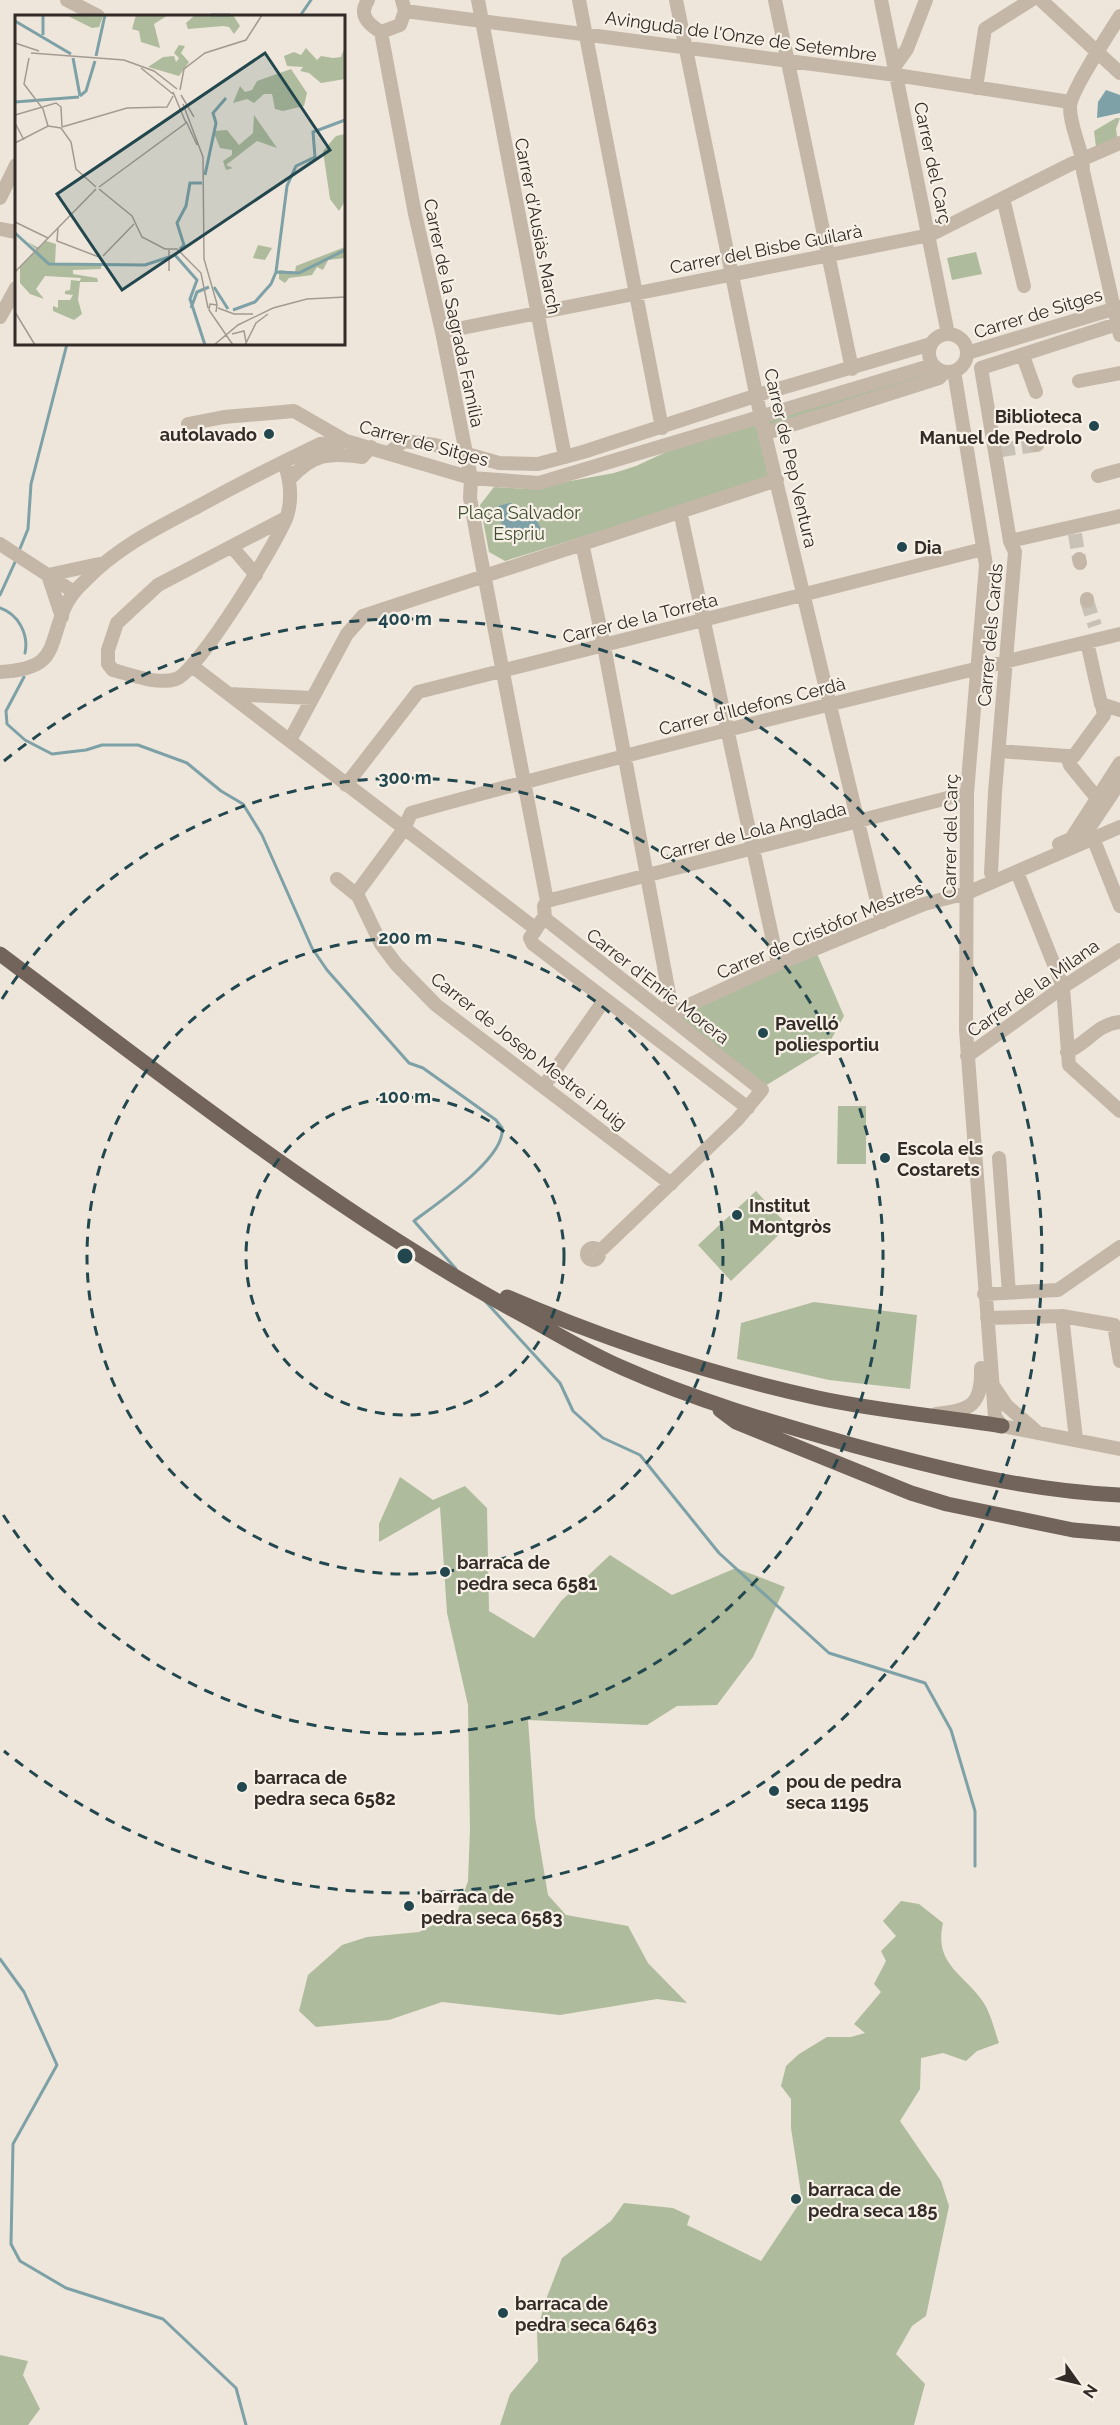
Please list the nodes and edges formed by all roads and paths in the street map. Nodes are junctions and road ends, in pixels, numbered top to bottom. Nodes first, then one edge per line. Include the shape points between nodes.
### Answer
1 (67, 0) edge
2 (368, 0) edge
3 (478, 0) edge
4 (579, 0) edge
5 (676, 0) edge
6 (775, 0) edge
7 (881, 0) edge
8 (926, 0) edge
9 (1031, 0) edge
10 (1041, 0) edge
11 (403, 5) edge
12 (93, 15) edge
13 (1119, 19) edge
14 (482, 20) junction
15 (381, 32) junction
16 (585, 33) junction
17 (686, 47) junction
18 (1098, 52) junction
19 (787, 61) junction
20 (896, 71) junction
21 (1120, 73) edge
22 (976, 88) junction
23 (1070, 102) junction
24 (1120, 143) edge
25 (1083, 159) junction
26 (15, 167) edge
27 (0, 198) edge
28 (1003, 198) junction
29 (0, 230) edge
30 (15, 232) edge
31 (930, 235) junction
32 (828, 255) junction
33 (733, 272) junction
34 (1024, 286) dead end
35 (15, 290) edge
36 (638, 293) junction
37 (1117, 308) edge
38 (536, 313) junction
39 (0, 317) edge
40 (1119, 330) edge
41 (442, 332) junction
42 (948, 334) junction
43 (931, 344) junction
44 (967, 353) junction
45 (1023, 356) dead end
46 (981, 368) joint
47 (852, 369) junction
48 (944, 369) junction
49 (1120, 373) edge
50 (1079, 381) dead end
51 (1036, 392) dead end
52 (758, 395) junction
53 (761, 418) junction
54 (188, 424) dead end
55 (662, 428) junction
56 (766, 433) junction
57 (346, 441) junction
58 (371, 447) junction
59 (390, 452) junction
60 (466, 455) junction
61 (565, 457) junction
62 (284, 462) junction
63 (1120, 470) edge
64 (1098, 476) dead end
65 (471, 478) junction
66 (290, 479) junction
67 (777, 480) junction
68 (680, 511) junction
69 (1120, 516) edge
70 (286, 518) junction
71 (1010, 542) junction
72 (582, 543) junction
73 (0, 544) edge
74 (232, 547) junction
75 (983, 549) junction
76 (102, 564) junction
77 (48, 575) junction
78 (256, 575) junction
79 (484, 576) junction
80 (74, 592) junction
81 (803, 597) junction
82 (62, 617) junction
83 (704, 621) junction
84 (1120, 634) edge
85 (1093, 636) junction
86 (604, 646) junction
87 (1006, 661) junction
88 (192, 666) junction
89 (976, 667) junction
90 (503, 670) junction
91 (3, 672) edge
92 (0, 685) edge
93 (229, 694) junction
94 (312, 698) junction
95 (1102, 705) junction
96 (829, 706) junction
97 (1120, 710) edge
98 (728, 731) junction
99 (290, 740) junction
100 (999, 751) junction
101 (625, 756) junction
102 (1067, 756) junction
103 (1120, 763) edge
104 (525, 782) junction
105 (1120, 782) edge
106 (346, 785) junction
107 (967, 793) junction
108 (1096, 797) junction
109 (858, 823) junction
110 (1120, 827) edge
111 (404, 829) junction
112 (1093, 838) junction
113 (1079, 843) junction
114 (753, 849) junction
115 (1017, 872) junction
116 (991, 873) junction
117 (647, 876) junction
118 (337, 879) dead end
119 (967, 886) junction
120 (356, 894) junction
121 (547, 901) junction
122 (1120, 906) edge
123 (882, 922) junction
124 (540, 924) junction
125 (1120, 950) edge
126 (0, 954) edge
127 (778, 964) junction
128 (1063, 987) junction
129 (605, 999) junction
130 (670, 1016) junction
131 (1120, 1022) edge
132 (1067, 1052) junction
133 (967, 1056) junction
134 (544, 1086) junction
135 (748, 1108) junction
136 (1120, 1112) edge
137 (999, 1158) dead end
138 (671, 1184) junction
139 (1120, 1247) edge
140 (599, 1252) dead end
141 (1058, 1290) junction
142 (479, 1292) junction
143 (1009, 1293) junction
144 (985, 1299) junction
145 (1061, 1316) junction
146 (987, 1318) junction
147 (1117, 1325) edge
148 (1120, 1361) edge
149 (990, 1381) junction
150 (714, 1404) junction
151 (928, 1414) junction
152 (1002, 1426) junction
153 (1038, 1432) junction
154 (1076, 1439) junction
155 (1120, 1449) edge
156 (1120, 1496) edge
157 (1120, 1534) edge

1 - 12 street
2 - 15 street via 364,16
3 - 14 street, Carrer d'Ausiàs March
4 - 16 street
5 - 17 street, Carrer de Pep Ventura
6 - 19 street
7 - 20 street, Carrer del Carç
8 - 20 street
9 - 22 street via 985,29
10 - 18 street
11 - 14 street, Avinguda de l'Onze de Setembre
11 - 15 street via 400,25
13 - 18 street
14 - 16 street, Avinguda de l'Onze de Setembre
14 - 38 street, Carrer d'Ausiàs March
15 - 41 street, Carrer de la Sagrada Família
16 - 17 street, Avinguda de l'Onze de Setembre
16 - 36 street
17 - 19 street, Avinguda de l'Onze de Setembre
17 - 33 street, Carrer de Pep Ventura
18 - 21 street
18 - 23 street
19 - 20 street, Avinguda de l'Onze de Setembre
19 - 32 street
20 - 22 street, Avinguda de l'Onze de Setembre
20 - 31 street, Carrer del Carç
22 - 23 street, Avinguda de l'Onze de Setembre
23 - 25 street
24 - 25 street, Carrer del Bisbe Guilarà
25 - 28 street, Carrer del Bisbe Guilarà
25 - 37 street
26 - 27 street
28 - 31 street, Carrer del Bisbe Guilarà
28 - 34 street
29 - 30 street
31 - 32 street, Carrer del Bisbe Guilarà
31 - 42 street, Carrer del Carç
32 - 33 street, Carrer del Bisbe Guilarà
32 - 47 street
33 - 36 street, Carrer del Bisbe Guilarà
33 - 52 street, Carrer de Pep Ventura
35 - 39 street
36 - 38 street, Carrer del Bisbe Guilarà
36 - 55 street
37 - 40 street
37 - 44 street, Carrer de Sitges
38 - 41 street, Carrer del Bisbe Guilarà
38 - 61 street, Carrer d'Ausiàs March
40 - 46 street, Carrer de Sitges
41 - 60 street, Carrer de la Sagrada Família
42 - 43 street
42 - 44 street via 964,342
43 - 47 street
43 - 48 street via 930,357
44 - 48 street via 964,363
45 - 51 street
46 - 71 street, Carrer dels Cards via 998,451
47 - 52 street
48 - 53 street, Carrer de Sitges
48 - 56 street via 939,378
48 - 75 street, Carrer del Carç
49 - 50 street
52 - 53 street, Carrer de Pep Ventura
52 - 55 street
53 - 56 street, Carrer de Pep Ventura
53 - 65 street, Carrer de Sitges via 539,483
54 - 57 street via 294,411
55 - 61 street
56 - 67 street, Carrer de Pep Ventura
57 - 58 street, Carrer de Sitges
57 - 62 street, Carrer de Sitges via 320,444
58 - 59 street, Carrer de Sitges
58 - 66 street via 362,457 319,457 305,463
59 - 60 street via 405,441
59 - 65 street, Carrer de Sitges
60 - 61 street via 524,464
60 - 65 street, Carrer de la Sagrada Família
62 - 66 street
62 - 76 street, Carrer de Sitges via 135,540
63 - 64 street
65 - 79 street, Carrer de la Sagrada Família via 470,498
66 - 70 street
67 - 68 street
67 - 81 street, Carrer de Pep Ventura
68 - 72 street
68 - 83 street
69 - 71 street via 1074,530
70 - 74 street
70 - 78 street
71 - 87 street, Carrer dels Cards via 1015,552
72 - 79 street
72 - 86 street
73 - 77 street
74 - 78 street
74 - 88 street via 158,585 117,623 114,631 108,664 113,670 160,681 178,679
75 - 81 street, Carrer de la Torreta
75 - 89 street, Carrer del Carç via 986,565
76 - 77 street
76 - 80 street
77 - 80 street
77 - 82 street
78 - 88 street
79 - 90 street, Carrer de la Sagrada Família
79 - 94 street via 363,616 347,634
80 - 82 street
81 - 83 street, Carrer de la Torreta
81 - 96 street, Carrer de Pep Ventura
82 - 91 street via 54,645 42,660 25,669
83 - 86 street, Carrer de la Torreta
83 - 98 street
84 - 85 street, Carrer d'Ildefons Cerdà
85 - 87 street, Carrer d'Ildefons Cerdà
85 - 95 street
86 - 90 street, Carrer de la Torreta
86 - 101 street
87 - 89 street, Carrer d'Ildefons Cerdà
87 - 100 street, Carrer dels Cards
88 - 93 street, Carrer d'Enric Morera
89 - 96 street, Carrer d'Ildefons Cerdà
89 - 107 street, Carrer del Carç
90 - 104 street, Carrer de la Sagrada Família
90 - 106 street, Carrer de la Torreta via 418,692
91 - 92 street
93 - 94 street
93 - 99 street, Carrer d'Enric Morera
94 - 99 street
95 - 97 street
95 - 102 street via 1104,715 1074,756
96 - 98 street, Carrer d'Ildefons Cerdà
96 - 109 street, Carrer de Pep Ventura
98 - 101 street, Carrer d'Ildefons Cerdà
98 - 114 street
99 - 106 street, Carrer d'Enric Morera
100 - 102 street
100 - 116 street, Carrer dels Cards
101 - 104 street, Carrer d'Ildefons Cerdà
101 - 117 street
102 - 108 street
103 - 108 street
104 - 111 street, Carrer d'Ildefons Cerdà via 411,813
104 - 121 street, Carrer de la Sagrada Família
105 - 113 street
106 - 111 street, Carrer d'Enric Morera
107 - 109 street, Carrer de Lola Anglada
107 - 119 street, Carrer del Carç
108 - 116 street via 1071,839
109 - 114 street, Carrer de Lola Anglada
109 - 123 street, Carrer de Pep Ventura
110 - 112 street, Carrer de Cristòfor Mestres
111 - 120 street
111 - 124 street, Carrer d'Enric Morera
112 - 113 street, Carrer de Cristòfor Mestres
112 - 122 street
113 - 115 street, Carrer de Cristòfor Mestres
114 - 117 street, Carrer de Lola Anglada
114 - 127 street
115 - 119 street, Carrer de Cristòfor Mestres
115 - 128 street
116 - 119 street
117 - 121 street, Carrer de Lola Anglada
117 - 130 street
118 - 120 street, Carrer de Josep Mestre i Puig
119 - 123 street, Carrer de Cristòfor Mestres
119 - 133 street, Carrer del Carç
120 - 134 street, Carrer de Josep Mestre i Puig via 381,944 410,980 436,1005
121 - 124 street, Carrer de la Sagrada Família
123 - 127 street, Carrer de Cristòfor Mestres
124 - 129 street via 529,940
124 - 130 street, Carrer d'Enric Morera
125 - 128 street, Carrer de la Milana
126 - 142 main road via 328,1197
127 - 130 street, Carrer de Cristòfor Mestres
128 - 132 street
128 - 133 street, Carrer de la Milana
129 - 134 street
129 - 135 street
130 - 135 street, Carrer d'Enric Morera via 762,1090
131 - 132 street via 1102,1025
132 - 136 street via 1070,1067
133 - 144 street, Carrer del Carç
134 - 138 street, Carrer de Josep Mestre i Puig
135 - 138 street
137 - 143 street
138 - 140 street
139 - 141 street
141 - 143 street
141 - 145 street
142 - 150 main road via 623,1368
142 - 151 main road via 507,1297 613,1339 738,1379 819,1398
143 - 144 street
144 - 146 street, Carrer del Carç
144 - 151 street, Carrer del Carç via 977,1399 966,1410
145 - 146 street
145 - 147 street
145 - 154 street
146 - 149 street, Carrer del Carç
147 - 148 street
149 - 152 street, Carrer del Carç via 995,1417
149 - 153 street via 1006,1406
150 - 156 main road via 972,1476
150 - 157 main road via 736,1422 911,1493 1073,1530
151 - 152 main road
152 - 153 street
153 - 154 street
154 - 155 street

